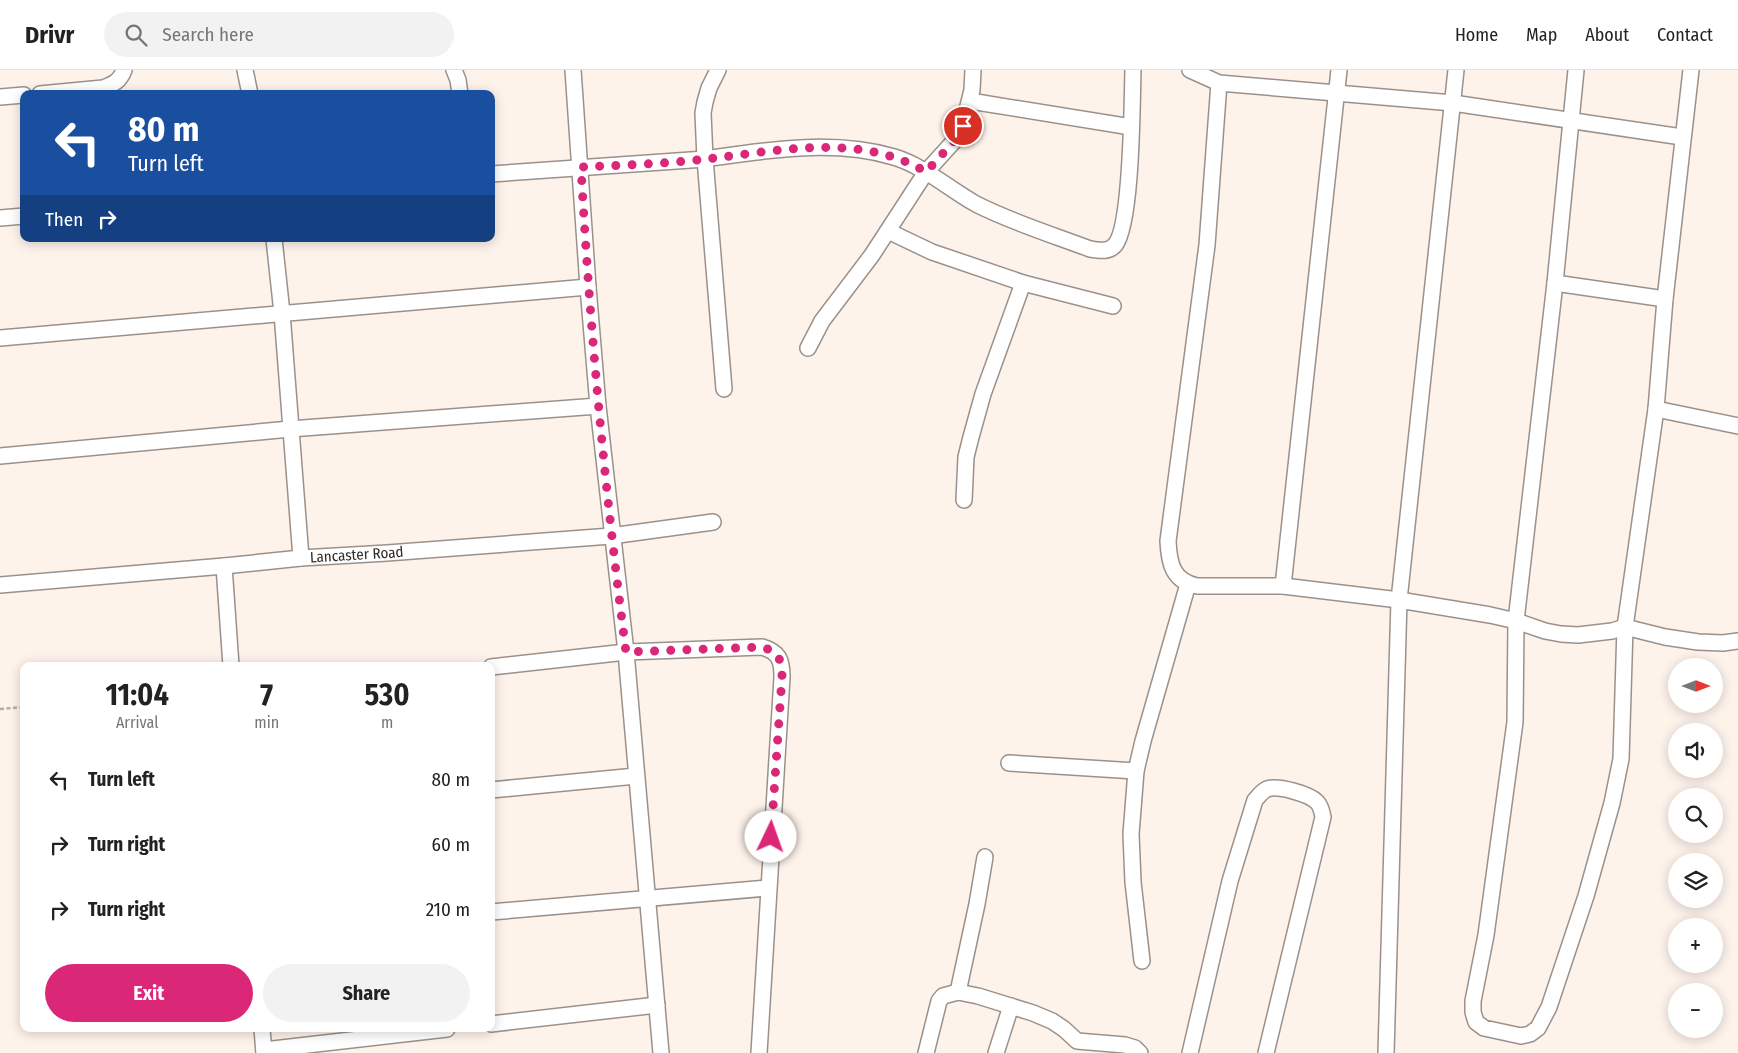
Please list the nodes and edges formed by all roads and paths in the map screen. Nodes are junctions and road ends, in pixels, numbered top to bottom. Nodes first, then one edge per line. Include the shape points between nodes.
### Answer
1 (124, 70) edge
2 (245, 70) edge
3 (454, 70) edge
4 (573, 70) edge
5 (718, 70) edge
6 (973, 70) edge
7 (1133, 70) edge
8 (1190, 70) edge
9 (1339, 70) edge
10 (1456, 70) edge
11 (1576, 70) edge
12 (1690, 70) edge
13 (1219, 83) junction
14 (82, 90) edge
15 (249, 90) edge
16 (459, 90) edge
17 (1337, 94) junction
18 (20, 95) edge
19 (0, 97) edge
20 (970, 101) junction
21 (1453, 103) junction
22 (1570, 120) junction
23 (1131, 127) junction
24 (1682, 137) junction
25 (705, 160) junction
26 (581, 167) junction
27 (926, 172) junction
28 (495, 174) edge
29 (20, 216) edge
30 (0, 218) edge
31 (888, 231) junction
32 (274, 242) edge
33 (1023, 283) junction
34 (1554, 283) junction
35 (588, 287) junction
36 (1664, 299) junction
37 (1113, 306) dead end
38 (282, 313) junction
39 (0, 338) edge
40 (808, 348) dead end
41 (724, 389) dead end
42 (598, 406) junction
43 (1656, 409) junction
44 (1738, 426) edge
45 (290, 430) junction
46 (0, 456) edge
47 (964, 500) dead end
48 (713, 522) dead end
49 (611, 536) junction
50 (301, 558) junction
51 (224, 566) junction
52 (1188, 584) junction
53 (0, 585) edge
54 (1283, 586) junction
55 (1399, 600) junction
56 (1516, 620) junction
57 (1625, 627) junction
58 (1738, 641) edge
59 (626, 652) junction
60 (231, 662) edge
61 (495, 667) edge
62 (20, 707) edge
63 (0, 709) edge
64 (1009, 763) dead end
65 (1136, 771) junction
66 (636, 776) junction
67 (495, 790) edge
68 (985, 857) dead end
69 (768, 888) junction
70 (649, 898) junction
71 (495, 912) edge
72 (1142, 961) dead end
73 (958, 992) junction
74 (657, 1004) junction
75 (1010, 1006) junction
76 (495, 1024) edge
77 (262, 1032) edge
78 (422, 1032) edge
79 (1075, 1047) edge
80 (264, 1051) edge
81 (661, 1053) edge
82 (759, 1053) edge
83 (926, 1053) edge
84 (996, 1053) edge
85 (1140, 1053) edge
86 (1190, 1053) edge
87 (1266, 1053) edge
88 (1386, 1053) edge

1 - 14 street via 120,80 113,84
2 - 15 street
3 - 16 street
4 - 26 street
5 - 25 street via 704,102
6 - 20 street
7 - 23 street
8 - 13 street
9 - 17 street
10 - 21 street
11 - 22 street
12 - 24 street
13 - 17 street
13 - 52 street via 1207,245 1168,541 1175,573
17 - 21 street
17 - 54 street
18 - 19 street
20 - 23 street
20 - 27 street via 956,139
21 - 22 street
21 - 55 street
22 - 24 street
22 - 34 street
23 - 27 street via 1121,235 1114,246 1105,251 1090,249 984,208
24 - 36 street
25 - 26 street
25 - 27 street via 840,147 893,157
25 - 41 street
26 - 28 street
26 - 35 street
27 - 31 street
29 - 30 street
31 - 33 street via 932,252
31 - 40 street via 822,321
32 - 38 street
33 - 37 street
33 - 47 street via 971,437 966,457
34 - 36 street
34 - 56 street
35 - 38 street
35 - 42 street
36 - 43 street
38 - 39 street
38 - 45 street
42 - 45 street
42 - 49 street
43 - 44 street
43 - 57 street
45 - 46 street
45 - 50 street
48 - 49 street, Lancaster Road
49 - 50 street, Lancaster Road
49 - 59 street
50 - 51 street, Lancaster Road
51 - 53 street, Lancaster Road
51 - 60 street
52 - 54 street
52 - 65 street
54 - 55 street
55 - 56 street
55 - 88 street
56 - 57 street via 1561,634 1604,632
56 - 57 street via 1514,730 1473,1012 1476,1022 1484,1028 1521,1036 1538,1028 1549,1007 1586,896 1612,803 1621,759
57 - 58 street via 1698,642
59 - 61 street
59 - 66 street
59 - 69 street via 762,647 773,650 778,658 782,677
62 - 63 path
64 - 65 street
65 - 72 street via 1131,834
66 - 67 street
66 - 70 street
68 - 73 street
69 - 70 street
69 - 82 street
70 - 71 street
70 - 74 street
73 - 75 street
73 - 83 street via 943,996 940,1001
74 - 76 street
74 - 81 street
75 - 79 street via 1052,1021 1064,1029
75 - 84 street
77 - 80 street
78 - 80 street
79 - 85 street via 1125,1045
86 - 87 street via 1230,881 1255,800 1268,788 1277,788 1302,794 1317,802 1323,817

